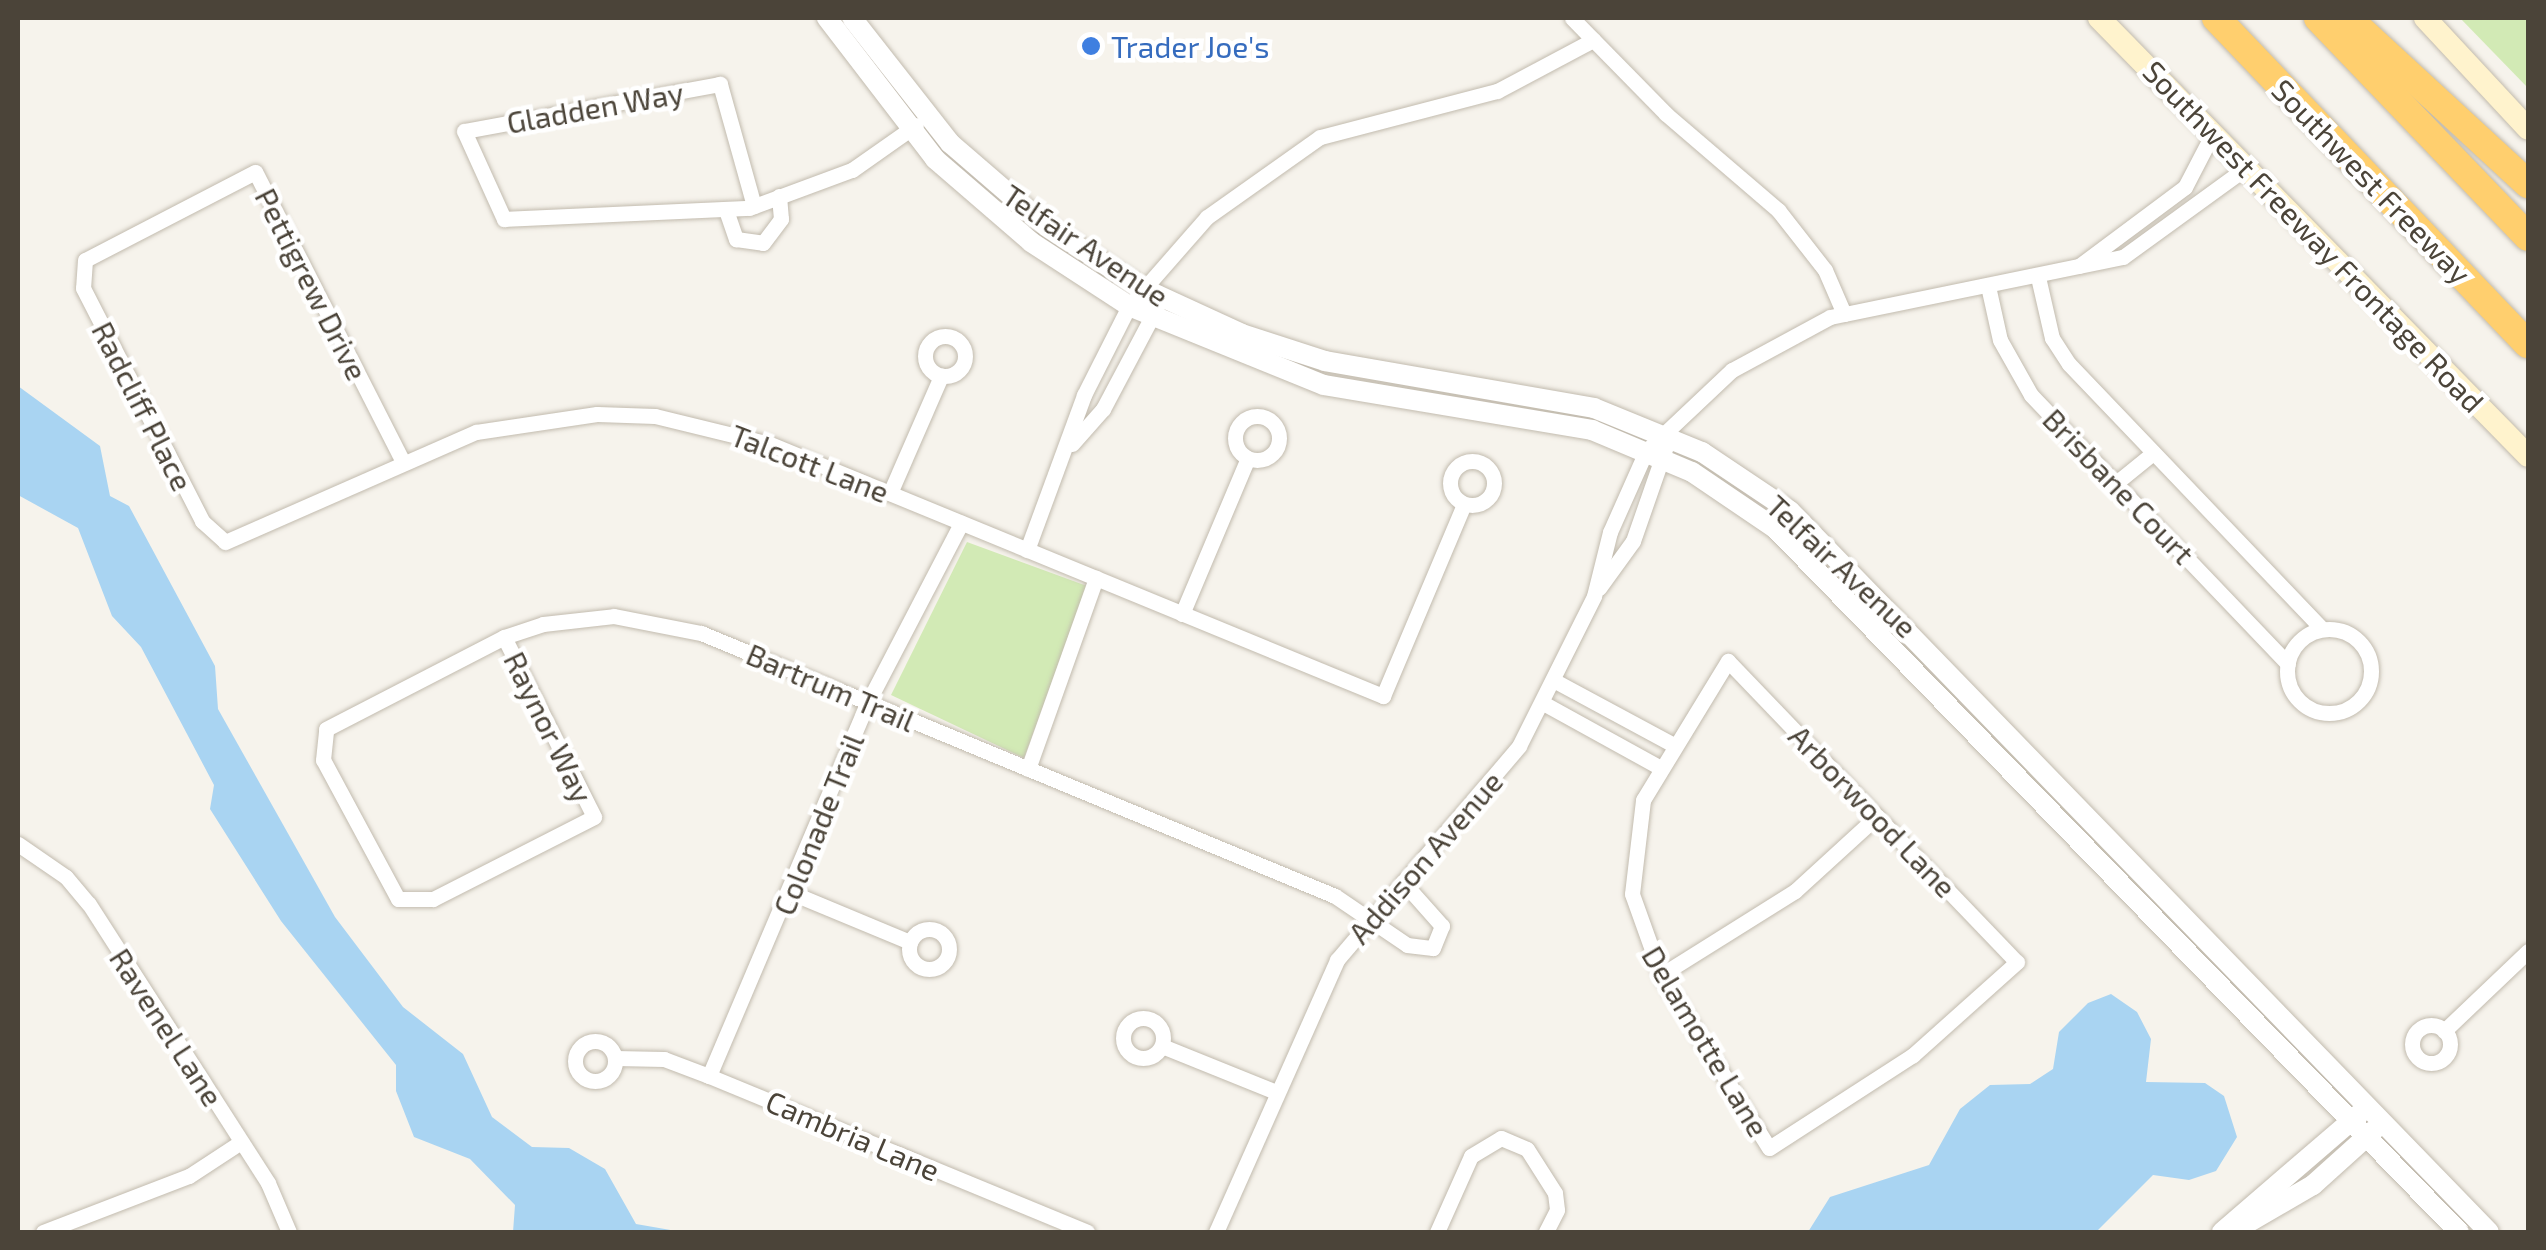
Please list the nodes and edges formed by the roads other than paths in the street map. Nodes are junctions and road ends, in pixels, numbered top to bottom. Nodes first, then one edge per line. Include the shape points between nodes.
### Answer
1 (827, 18) edge
2 (852, 18) edge
3 (1572, 18) edge
4 (2099, 18) edge
5 (2216, 18) edge
6 (2318, 18) edge
7 (2348, 18) edge
8 (2425, 18) edge
9 (1592, 40) junction
10 (926, 115) junction
11 (2528, 129) edge
12 (911, 131) junction
13 (2213, 133) junction
14 (2247, 167) junction
15 (2528, 184) edge
16 (778, 196) junction
17 (754, 206) junction
18 (727, 212) junction
19 (2528, 237) edge
20 (86, 260) joint
21 (2076, 268) junction
22 (2038, 277) junction
23 (1988, 286) junction
24 (1140, 287) junction
25 (1162, 298) junction
26 (1129, 306) junction
27 (1844, 314) junction
28 (1151, 318) junction
29 (2528, 344) edge
30 (941, 376) dead end
31 (1670, 436) junction
32 (1069, 447) junction
33 (1646, 451) junction
34 (2153, 453) junction
35 (2528, 456) edge
36 (1248, 458) dead end
37 (402, 460) junction
38 (1668, 461) junction
39 (2116, 483) junction
40 (890, 493) junction
41 (1464, 504) dead end
42 (961, 523) junction
43 (225, 542) joint
44 (1028, 550) junction
45 (1096, 578) junction
46 (1594, 596) junction
47 (1182, 614) junction
48 (2322, 629) junction
49 (504, 637) junction
50 (1728, 661) joint
51 (2288, 664) junction
52 (1555, 681) junction
53 (868, 702) junction
54 (1543, 703) junction
55 (1672, 744) junction
56 (1028, 768) junction
57 (1658, 768) junction
58 (1877, 816) junction
59 (18, 844) edge
60 (1402, 882) junction
61 (792, 893) junction
62 (409, 902) joint
63 (1370, 916) junction
64 (910, 942) dead end
65 (2528, 951) edge
66 (1661, 976) junction
67 (2444, 1031) dead end
68 (1162, 1046) dead end
69 (615, 1058) dead end
70 (710, 1076) junction
71 (1276, 1092) junction
72 (2367, 1105) junction
73 (2382, 1122) junction
74 (2359, 1129) junction
75 (241, 1142) junction
76 (1769, 1148) joint
77 (1550, 1228) edge
78 (44, 1232) edge
79 (289, 1232) edge
80 (1087, 1232) edge
81 (1216, 1232) edge
82 (1437, 1232) edge
83 (2222, 1232) edge
84 (2231, 1232) edge
85 (2459, 1232) edge
86 (2489, 1232) edge

1 - 12 street, Telfair Avenue
2 - 10 street, Telfair Avenue
3 - 9 street
4 - 13 main road, Southwest Freeway Frontage Road
5 - 29 highway, Southwest Freeway
6 - 19 highway
7 - 15 highway
8 - 11 main road
9 - 24 street via 1497,90 1320,138 1236,191
9 - 27 street via 1778,210 1825,270
10 - 12 street
10 - 24 street, Telfair Avenue via 1046,226
12 - 16 street via 852,170
12 - 26 street, Telfair Avenue via 1031,242
13 - 14 main road, Southwest Freeway Frontage Road
13 - 21 street via 2185,187
14 - 21 street via 2145,244
14 - 35 main road, Southwest Freeway Frontage Road
16 - 17 street
16 - 18 street via 780,218 763,244 736,239
17 - 18 street
17 - 18 street, Gladden Way via 720,84 464,131 504,219
20 - 37 street, Pettigrew Drive via 255,172
20 - 43 street, Radcliff Place via 83,288 202,521
21 - 22 street
22 - 23 street
22 - 34 street, Brisbane Court via 2052,338
23 - 27 street
23 - 39 street, Brisbane Court via 2012,366
24 - 25 street, Telfair Avenue
24 - 26 street
25 - 28 street
25 - 31 street, Telfair Avenue via 1325,361 1536,393
26 - 28 street, Telfair Avenue
26 - 32 street via 1084,395
27 - 31 street via 1732,370
28 - 32 street via 1103,409
28 - 33 street, Telfair Avenue via 1324,385 1592,430
30 - 40 street
31 - 33 street
31 - 38 street, Addison Avenue
31 - 72 street, Telfair Avenue via 1742,476 1835,551
32 - 44 street
33 - 38 street, Telfair Avenue
33 - 46 street, Addison Avenue via 1610,532
34 - 39 street
34 - 48 street, Brisbane Court
36 - 47 street
37 - 40 street, Talcott Lane via 541,419 654,416 770,444
37 - 43 street, Talcott Lane via 252,536
38 - 46 street, Addison Avenue via 1633,541
38 - 74 street, Telfair Avenue via 1732,496 1820,567
39 - 51 street, Brisbane Court
40 - 42 street, Talcott Lane
41 - 47 street, Talcott Lane via 1383,696
42 - 44 street, Talcott Lane
42 - 53 street, Colonade Trail
44 - 45 street, Talcott Lane
45 - 47 street, Talcott Lane
45 - 56 street
46 - 52 street, Addison Avenue
48 - 51 street via 2297,644
48 - 51 street, Brisbane Court via 2348,633 2367,652 2371,678 2358,702 2334,713 2307,707 2290,684
49 - 53 street, Bartrum Trail via 580,618 642,618 701,633
49 - 62 street, Bartrum Trail via 336,720 322,738 324,760 388,890
49 - 62 street, Raynor Way via 594,817 433,899
50 - 55 street, Delamotte Lane
50 - 58 street, Arborwood Lane
52 - 54 street, Addison Avenue
52 - 55 street
53 - 56 street, Bartrum Trail
53 - 61 street, Colonade Trail
54 - 57 street
54 - 60 street, Addison Avenue via 1493,783
55 - 57 street, Delamotte Lane
56 - 63 street, Bartrum Trail
57 - 66 street, Delamotte Lane via 1632,863 1639,924
58 - 66 street via 1795,891
58 - 76 street, Arborwood Lane via 2018,962 1913,1055
59 - 75 street, Ravenel Lane via 66,877 89,904
60 - 63 street, Addison Avenue
60 - 63 street, Bartrum Trail via 1442,926 1433,948 1407,944
61 - 64 street
61 - 70 street, Colonade Trail
63 - 71 street, Addison Avenue via 1338,960
65 - 67 street
66 - 76 street, Delamotte Lane
68 - 71 street
69 - 70 street, Cambria Lane via 664,1059
70 - 80 street, Cambria Lane
71 - 81 street, Addison Avenue
72 - 73 street, Telfair Avenue
72 - 74 street
73 - 74 street
73 - 86 street, Telfair Avenue
74 - 83 street
74 - 84 street via 2313,1186
74 - 85 street, Telfair Avenue
75 - 78 street via 189,1176
75 - 79 street, Ravenel Lane
77 - 82 street via 1555,1194 1527,1148 1501,1138 1476,1148

